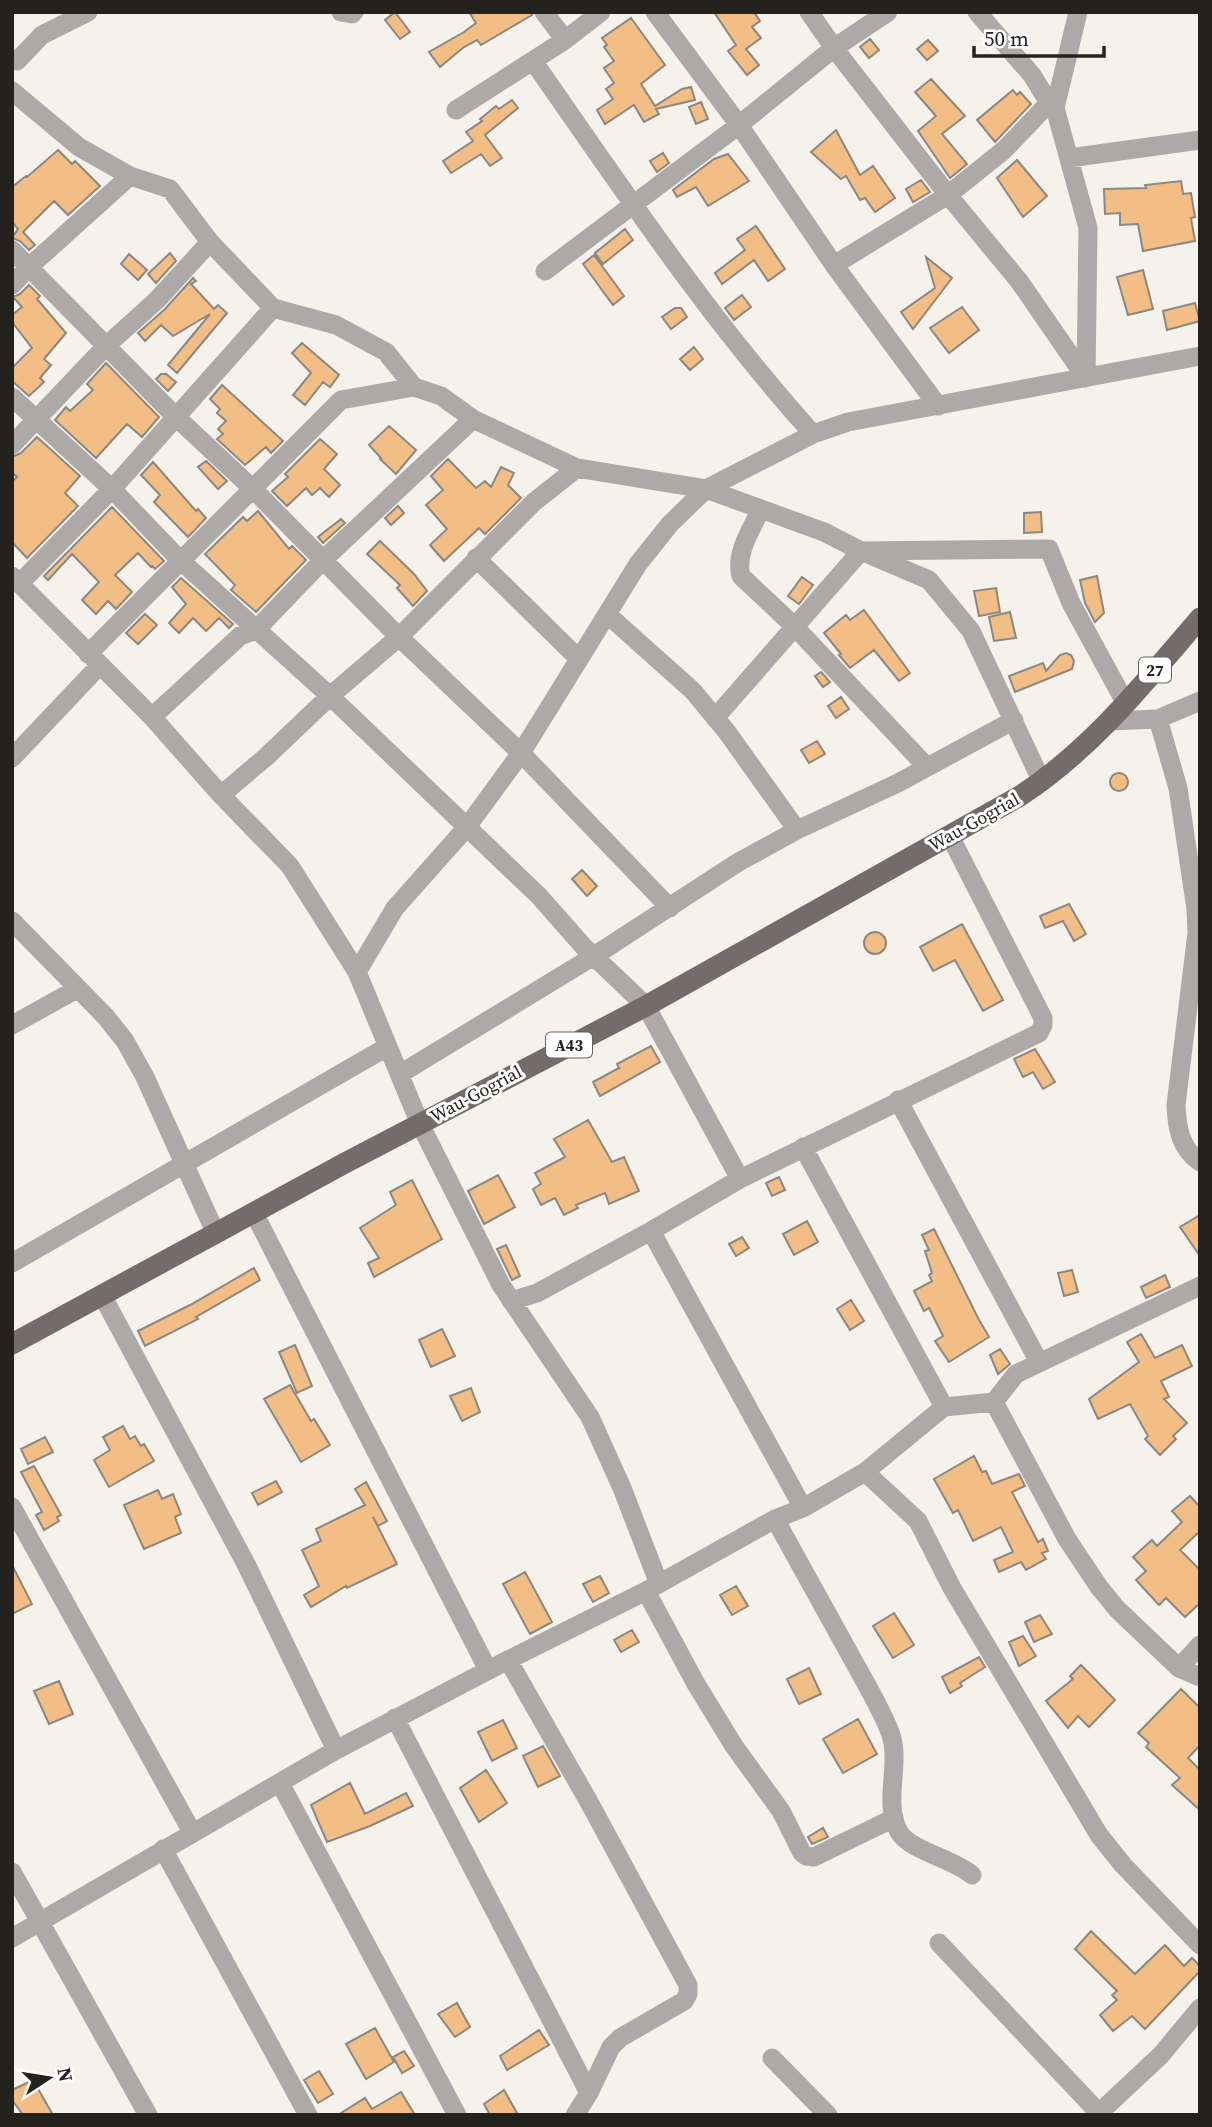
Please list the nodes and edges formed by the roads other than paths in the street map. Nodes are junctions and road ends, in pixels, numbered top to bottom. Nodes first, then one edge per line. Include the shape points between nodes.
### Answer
1 (88, 12) edge
2 (341, 12) edge
3 (354, 12) edge
4 (544, 12) edge
5 (601, 12) edge
6 (655, 12) edge
7 (809, 12) edge
8 (888, 12) edge
9 (977, 12) edge
10 (1078, 12) edge
11 (565, 40) junction
12 (834, 48) junction
13 (533, 61) junction
14 (14, 66) edge
15 (12, 91) edge
16 (1052, 105) junction
17 (456, 110) dead end
18 (739, 125) junction
19 (1200, 140) edge
20 (1069, 158) junction
21 (130, 176) junction
22 (948, 195) junction
23 (633, 203) junction
24 (210, 242) junction
25 (12, 250) edge
26 (834, 265) junction
27 (29, 267) junction
28 (545, 271) dead end
29 (12, 285) edge
30 (273, 308) junction
31 (106, 346) junction
32 (1200, 356) edge
33 (1086, 378) junction
34 (414, 387) junction
35 (12, 397) edge
36 (938, 406) junction
37 (175, 416) junction
38 (36, 419) junction
39 (473, 419) junction
40 (813, 434) junction
41 (12, 445) edge
42 (578, 468) junction
43 (252, 488) junction
44 (112, 489) junction
45 (706, 489) junction
46 (761, 509) junction
47 (861, 551) junction
48 (476, 558) junction
49 (180, 560) junction
50 (323, 560) junction
51 (16, 579) edge
52 (608, 615) junction
53 (1200, 618) edge
54 (794, 626) junction
55 (256, 630) junction
56 (399, 637) junction
57 (578, 658) junction
58 (94, 660) junction
59 (330, 696) junction
60 (1200, 701) edge
61 (1126, 704) junction
62 (152, 717) junction
63 (715, 718) junction
64 (1158, 719) junction
65 (1014, 720) junction
66 (1109, 721) junction
67 (521, 753) junction
68 (12, 758) edge
69 (927, 767) junction
70 (1042, 782) junction
71 (221, 795) junction
72 (467, 827) junction
73 (797, 830) junction
74 (950, 836) junction
75 (670, 908) junction
76 (12, 921) edge
77 (594, 956) junction
78 (357, 972) junction
79 (77, 989) junction
80 (646, 1006) junction
81 (12, 1025) edge
82 (387, 1047) junction
83 (400, 1074) junction
84 (898, 1100) junction
85 (420, 1124) junction
86 (803, 1147) junction
87 (1200, 1162) edge
88 (183, 1163) junction
89 (740, 1179) junction
90 (254, 1213) junction
91 (651, 1231) junction
92 (216, 1234) junction
93 (12, 1263) edge
94 (1200, 1286) edge
95 (102, 1295) junction
96 (511, 1301) junction
97 (12, 1344) edge
98 (1039, 1362) junction
99 (994, 1402) junction
100 (944, 1408) junction
101 (865, 1472) junction
102 (12, 1507) edge
103 (803, 1508) junction
104 (775, 1519) junction
105 (652, 1588) junction
106 (1200, 1645) edge
107 (508, 1660) junction
108 (1179, 1668) junction
109 (488, 1670) junction
110 (1200, 1677) edge
111 (395, 1718) junction
112 (336, 1750) junction
113 (280, 1783) junction
114 (894, 1818) junction
115 (192, 1832) junction
116 (163, 1849) junction
117 (12, 1872) edge
118 (972, 1875) dead end
119 (40, 1922) junction
120 (12, 1938) edge
121 (939, 1943) dead end
122 (1200, 1945) edge
123 (1200, 2008) edge
124 (772, 2058) dead end
125 (589, 2093) junction
126 (1099, 2114) edge
127 (148, 2115) edge
128 (308, 2115) edge
129 (457, 2115) edge
130 (575, 2115) edge
131 (828, 2115) edge

1 - 14 street via 42,35
2 - 3 street
4 - 11 street
5 - 11 street
6 - 18 street
7 - 12 street
8 - 12 street
9 - 16 street
10 - 16 street
11 - 13 street
12 - 18 street
12 - 22 street
13 - 17 street
13 - 23 street
15 - 21 street via 79,147
16 - 20 street
16 - 22 street
18 - 23 street
18 - 26 street
19 - 20 street
20 - 33 street via 1088,228
21 - 24 street via 170,189
21 - 27 street
22 - 26 street
22 - 33 street via 1019,281
23 - 28 street
23 - 40 street via 765,380
24 - 30 street
24 - 31 street via 157,300
25 - 27 street
26 - 36 street
27 - 29 street
27 - 31 street
30 - 34 street via 336,325 386,352
30 - 37 street
31 - 37 street
31 - 38 street
32 - 33 street
33 - 36 street
34 - 39 street via 441,396
34 - 43 street via 341,400
35 - 38 street
36 - 40 street via 848,422
37 - 43 street
37 - 44 street
38 - 41 street
38 - 44 street
39 - 42 street
39 - 50 street
40 - 45 street
42 - 45 street
42 - 48 street via 534,502
43 - 49 street
43 - 50 street
44 - 49 street
44 - 51 street
45 - 46 street
45 - 52 street via 638,564
46 - 47 street
46 - 54 street via 740,554 741,576
47 - 54 street
47 - 61 street via 1049,549 1071,603
47 - 65 street via 929,580 971,631
48 - 56 street
48 - 57 street
49 - 55 street
49 - 58 street
50 - 55 street
50 - 56 street
51 - 58 street
52 - 57 street
52 - 63 street via 693,691
53 - 61 main road, 27
54 - 63 street
54 - 69 street
55 - 59 street
55 - 62 street via 240,636
56 - 59 street
56 - 67 street
57 - 67 street
58 - 62 street
58 - 68 street
59 - 71 street
59 - 72 street
60 - 64 street
61 - 66 main road, 27
62 - 71 street
63 - 73 street
64 - 66 street
64 - 87 street via 1178,788 1196,909 1176,1105 1182,1141 1190,1156
65 - 69 street
65 - 70 street
66 - 70 main road, Wau-Gogrial / A43
67 - 72 street
67 - 75 street
69 - 73 street
70 - 74 main road, Wau-Gogrial / A43
71 - 78 street via 290,866
72 - 77 street
72 - 78 street via 395,908
73 - 75 street
74 - 80 main road, Wau-Gogrial / A43
74 - 84 street via 1043,1018 1043,1026 1039,1032
75 - 77 street
76 - 79 street
77 - 80 street
77 - 83 street
78 - 82 street
79 - 81 street
79 - 88 street via 125,1041
80 - 85 main road, Wau-Gogrial / A43
80 - 89 street
82 - 83 street
82 - 88 street
83 - 85 street
84 - 86 street
84 - 98 street
85 - 90 main road, Wau-Gogrial / A43
85 - 96 street
86 - 89 street
86 - 100 street
88 - 92 street
88 - 93 street
89 - 91 street
90 - 92 main road, Wau-Gogrial / A43
90 - 109 street
91 - 96 street via 537,1293
91 - 103 street
92 - 95 main road, Wau-Gogrial / A43
94 - 98 street
95 - 97 main road, Wau-Gogrial / A43
95 - 112 street via 246,1564
96 - 105 street via 590,1417 622,1488
98 - 99 street via 1016,1374
99 - 100 street
99 - 108 street via 1067,1539 1099,1587
100 - 101 street
101 - 103 street
101 - 122 street via 918,1521 952,1588 1099,1835
102 - 115 street
103 - 104 street
104 - 105 street
104 - 114 street via 890,1734
105 - 107 street
105 - 114 street via 696,1684 776,1803 806,1857
106 - 108 street
107 - 109 street
107 - 125 street via 688,1985 684,2001 611,2047
108 - 110 street
109 - 111 street
111 - 112 street
111 - 125 street
112 - 113 street
113 - 115 street
113 - 129 street
114 - 118 street via 906,1841
115 - 116 street
116 - 119 street
116 - 128 street
117 - 119 street
119 - 120 street
119 - 127 street
121 - 126 street
123 - 126 street via 1161,2055
124 - 131 street
125 - 130 street

